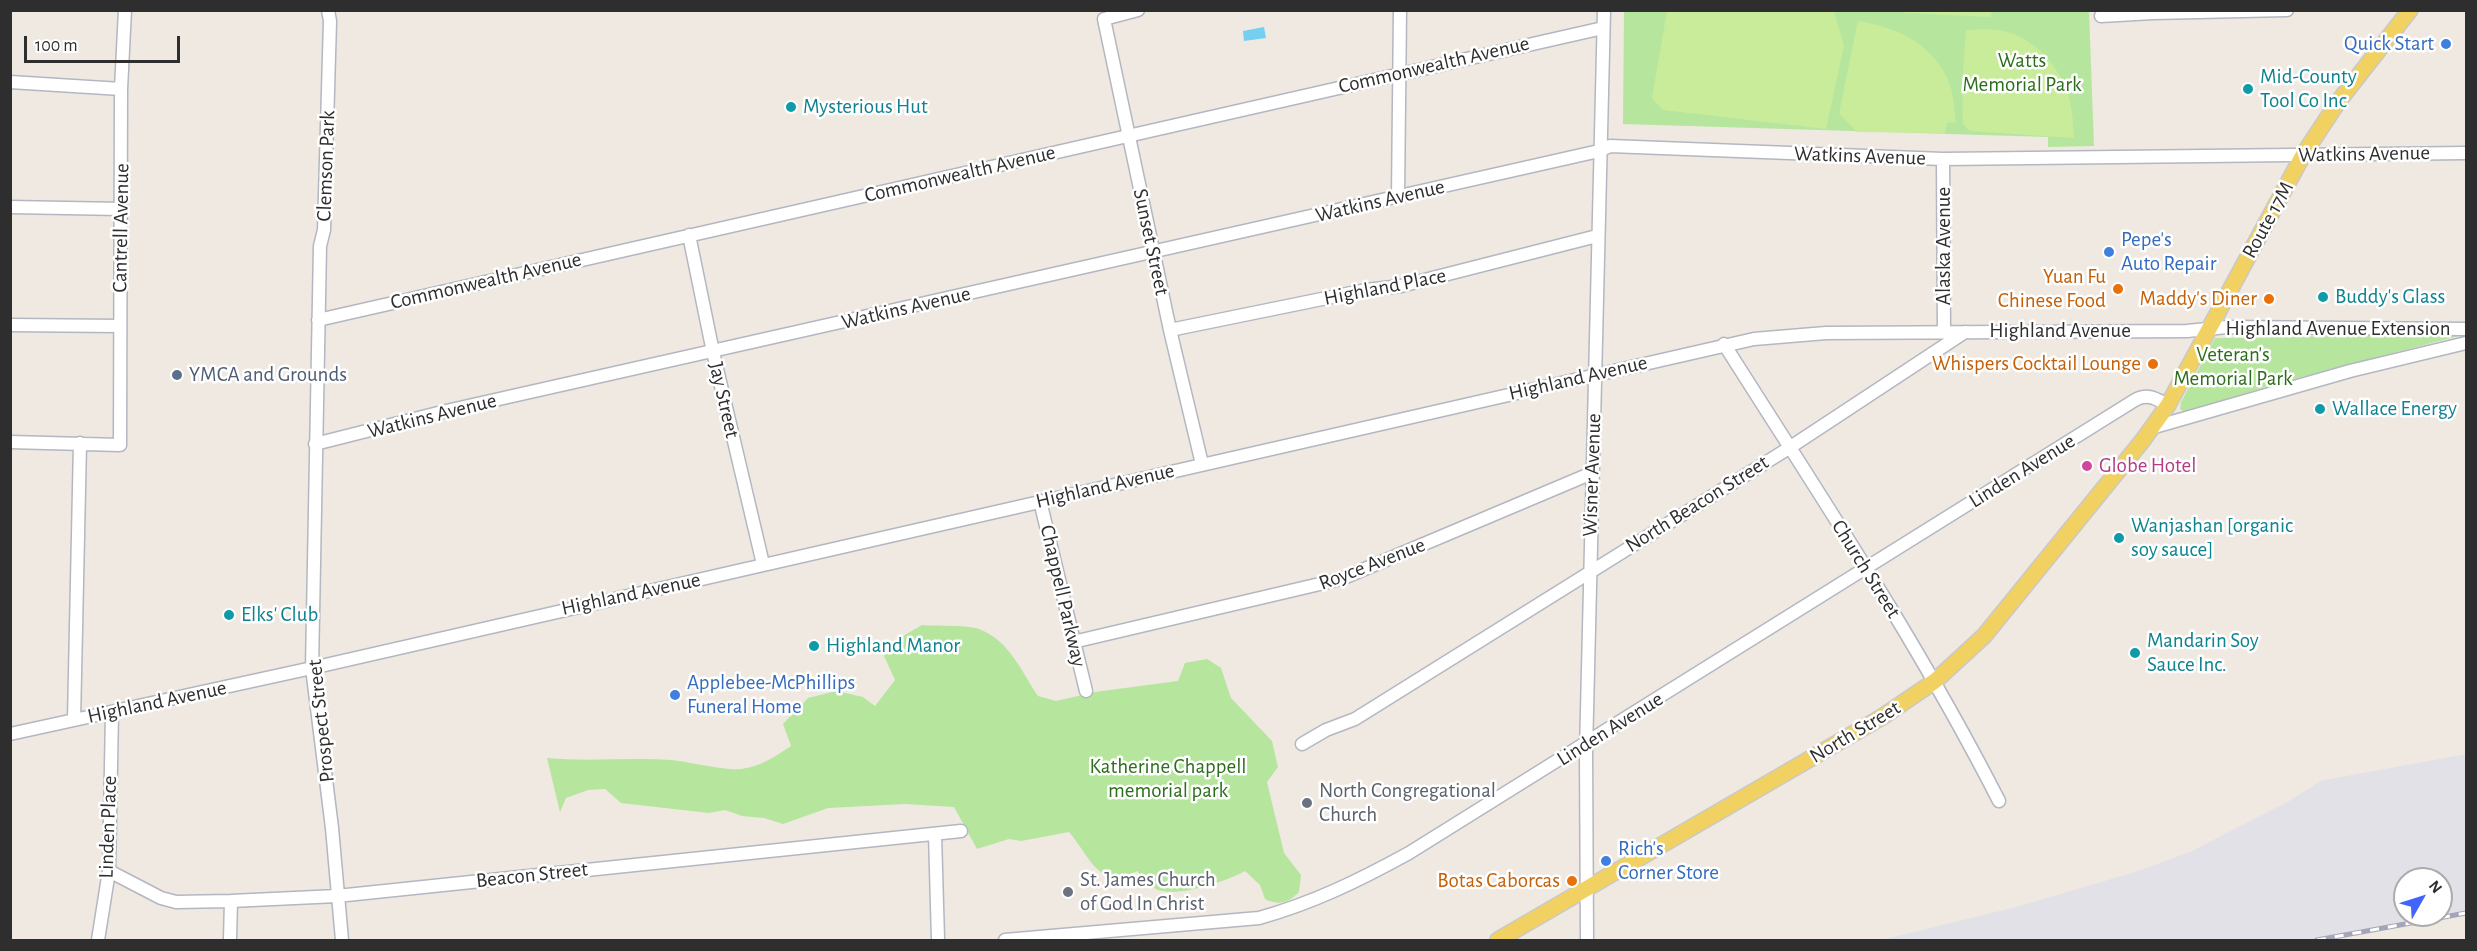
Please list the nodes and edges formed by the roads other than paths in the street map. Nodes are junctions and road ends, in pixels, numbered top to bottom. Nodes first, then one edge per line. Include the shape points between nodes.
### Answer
1 (125, 10) edge
2 (328, 10) edge
3 (1138, 10) edge
4 (1400, 10) edge
5 (1604, 10) edge
6 (2287, 10) edge
7 (2410, 10) edge
8 (2153, 12) edge
9 (2101, 16) dead end
10 (1603, 28) junction
11 (1399, 73) junction
12 (10, 82) edge
13 (122, 88) junction
14 (1128, 135) junction
15 (1599, 151) junction
16 (2466, 153) edge
17 (2303, 155) junction
18 (1943, 159) junction
19 (1398, 197) junction
20 (10, 207) edge
21 (121, 209) junction
22 (689, 235) junction
23 (1597, 236) junction
24 (1153, 252) junction
25 (318, 320) junction
26 (10, 325) edge
27 (120, 326) junction
28 (2210, 329) junction
29 (2466, 329) edge
30 (1170, 330) junction
31 (1944, 332) junction
32 (1966, 332) junction
33 (2466, 343) edge
34 (1724, 344) junction
35 (713, 351) junction
36 (1595, 374) junction
37 (2168, 405) junction
38 (2147, 434) junction
39 (10, 442) edge
40 (80, 443) junction
41 (315, 444) junction
42 (1789, 448) junction
43 (1202, 464) junction
44 (1592, 473) junction
45 (1040, 501) junction
46 (763, 564) junction
47 (1865, 568) junction
48 (1590, 572) junction
49 (1073, 642) junction
50 (312, 668) junction
51 (1935, 681) junction
52 (1086, 691) dead end
53 (112, 713) junction
54 (75, 720) junction
55 (10, 734) edge
56 (1586, 743) junction
57 (1302, 744) dead end
58 (1999, 801) dead end
59 (961, 831) dead end
60 (935, 834) junction
61 (109, 871) junction
62 (1588, 889) junction
63 (337, 896) junction
64 (231, 901) junction
65 (98, 940) edge
66 (230, 940) edge
67 (342, 940) edge
68 (938, 940) edge
69 (1005, 940) edge
70 (1498, 940) edge
71 (1587, 940) edge

1 - 13 street, Cantrell Avenue
2 - 25 street, Clemson Park via 324,230
3 - 14 street, Sunset Street via 1104,20
4 - 11 street
5 - 10 street, Wisner Avenue
6 - 8 street
7 - 17 main road, Route 17M via 2338,102
8 - 9 street
10 - 11 street, Commonwealth Avenue
10 - 15 street, Wisner Avenue
11 - 14 street, Commonwealth Avenue
11 - 19 street
12 - 13 street
13 - 21 street, Cantrell Avenue
14 - 22 street, Commonwealth Avenue
14 - 24 street, Sunset Street
15 - 18 street, Watkins Avenue via 1610,146
15 - 19 street, Watkins Avenue
15 - 23 street, Wisner Avenue
16 - 17 street, Watkins Avenue
17 - 18 street, Watkins Avenue
17 - 28 main road, Route 17M
18 - 31 street, Alaska Avenue
19 - 24 street, Watkins Avenue
20 - 21 street
21 - 27 street, Cantrell Avenue
22 - 25 street, Commonwealth Avenue
22 - 35 street, Jay Street
23 - 30 street, Highland Place via 1401,286
23 - 36 street, Wisner Avenue
24 - 30 street, Sunset Street
24 - 35 street, Watkins Avenue
25 - 41 street, Prospect Street
26 - 27 street
27 - 40 street, Cantrell Avenue via 120,445
28 - 29 street, Highland Avenue Extension
28 - 32 street, Highland Avenue
28 - 37 main road, Route 17M
30 - 43 street, Sunset Street
31 - 32 street, Highland Avenue
31 - 34 street, Highland Avenue via 1795,334
32 - 42 street, North Beacon Street
33 - 38 street via 2350,371
34 - 36 street, Highland Avenue
34 - 42 street, Church Street
35 - 41 street, Watkins Avenue
35 - 46 street, Jay Street
36 - 43 street, Highland Avenue
36 - 44 street, Wisner Avenue
37 - 38 main road, Route 17M
37 - 47 street, Linden Avenue via 2142,396
38 - 51 main road, North Street via 1984,636
39 - 40 street
40 - 54 street
41 - 50 street, Prospect Street
42 - 47 street, Church Street
42 - 48 street, North Beacon Street
43 - 45 street, Highland Avenue
44 - 48 street, Wisner Avenue
44 - 49 street, Royce Avenue via 1341,579
45 - 46 street, Highland Avenue
45 - 49 street, Chappell Parkway
46 - 50 street, Highland Avenue
47 - 51 street, Church Street
47 - 56 street, Linden Avenue
48 - 56 street, Wisner Avenue
48 - 57 street, North Beacon Street via 1355,719
49 - 52 street, Chappell Parkway
50 - 53 street, Highland Avenue
50 - 63 street, Prospect Street
51 - 58 street, Church Street
51 - 62 main road, North Street via 1882,717
53 - 54 street, Highland Avenue
53 - 61 street, Linden Place
54 - 55 street, Highland Avenue
56 - 62 street, Wisner Avenue
56 - 69 street, Linden Avenue via 1409,853 1349,885 1293,908 1259,918
59 - 60 street, Beacon Street
60 - 63 street, Beacon Street
60 - 68 street
61 - 64 street, Beacon Street via 160,898 176,902
61 - 65 street, Linden Place
62 - 70 main road, North Street
62 - 71 street, Wisner Avenue
63 - 64 street, Beacon Street
63 - 67 street, Prospect Street
64 - 66 street

